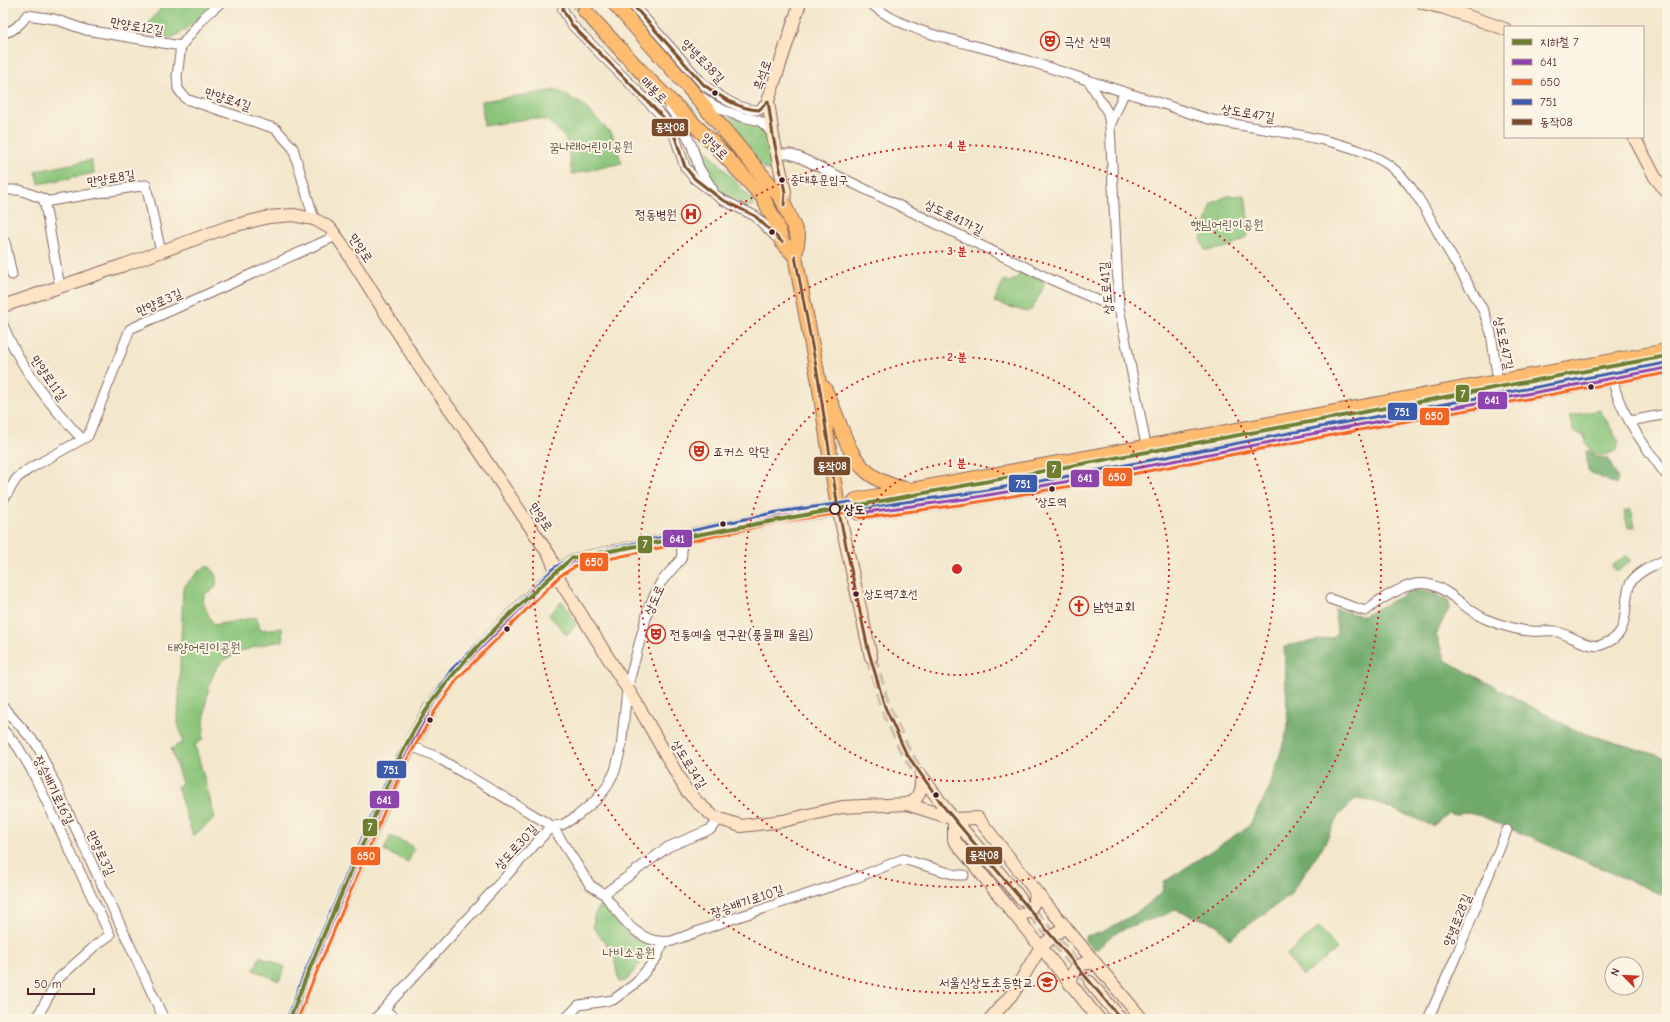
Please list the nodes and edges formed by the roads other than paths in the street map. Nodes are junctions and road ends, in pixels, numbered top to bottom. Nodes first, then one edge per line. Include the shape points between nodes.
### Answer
1 (220, 3) edge
2 (563, 3) edge
3 (614, 3) edge
4 (631, 3) edge
5 (800, 3) edge
6 (870, 3) edge
7 (1422, 3) edge
8 (585, 11) tunnel mouth
9 (1504, 29) edge
10 (3, 33) edge
11 (181, 46) junction
12 (646, 77) junction
13 (1090, 83) junction
14 (689, 88) junction
15 (1124, 93) junction
16 (768, 101) junction
17 (756, 114) junction
18 (1110, 126) junction
19 (773, 136) junction
20 (1635, 138) edge
21 (777, 154) junction
22 (3, 190) edge
23 (1667, 192) edge
24 (719, 198) junction
25 (44, 202) junction
26 (784, 205) junction
27 (314, 219) junction
28 (336, 236) junction
29 (5, 242) dead end
30 (782, 242) junction
31 (161, 252) junction
32 (795, 256) junction
33 (12, 275) dead end
34 (60, 287) junction
35 (3, 306) edge
36 (1119, 307) junction
37 (3, 326) edge
38 (1667, 351) edge
39 (1610, 362) junction
40 (1667, 368) edge
41 (818, 377) junction
42 (1613, 378) junction
43 (1498, 382) junction
44 (1667, 414) edge
45 (1630, 421) junction
46 (82, 439) junction
47 (1186, 439) junction
48 (1146, 445) junction
49 (1189, 458) junction
50 (1667, 476) edge
51 (913, 491) junction
52 (3, 500) edge
53 (844, 508) junction
54 (680, 538) junction
55 (1667, 558) edge
56 (558, 572) junction
57 (1330, 599) dead end
58 (871, 658) tunnel mouth
59 (627, 689) junction
60 (3, 707) edge
61 (3, 730) edge
62 (409, 745) junction
63 (907, 804) junction
64 (954, 819) junction
65 (719, 820) junction
66 (552, 826) junction
67 (1506, 830) dead end
68 (964, 875) dead end
69 (1034, 890) junction
70 (604, 894) junction
71 (1022, 899) tunnel mouth
72 (1014, 915) junction
73 (1065, 926) junction
74 (663, 943) junction
75 (1040, 948) junction
76 (1095, 964) junction
77 (1090, 982) tunnel mouth
78 (1070, 984) junction
79 (384, 1009) junction
80 (36, 1019) edge
81 (164, 1019) edge
82 (292, 1019) edge
83 (375, 1019) edge
84 (396, 1019) edge
85 (565, 1019) edge
86 (990, 1019) edge
87 (1099, 1019) edge
88 (1121, 1019) edge
89 (1142, 1019) edge
90 (1428, 1019) edge

1 - 11 street via 204,17
2 - 24 street, 매봉로 via 563,10 572,25 662,117 674,134 685,167 695,179
3 - 14 main road, 양녕로
4 - 17 street, 양녕로38길 via 704,85
5 - 16 street, 흑석로
6 - 13 street, 상도로47길 via 880,12 911,26 1026,60
7 - 9 street
8 - 12 main road, 양녕로
10 - 11 street, 만양로12길 via 9,33 27,15 54,19 86,30
11 - 27 street, 만양로4길 via 178,89 186,99 276,130 292,148
12 - 24 street via 679,120 699,168
12 - 30 main road, 양녕로 via 713,142 762,196 777,225
13 - 15 street, 상도로47길
13 - 18 street, 상도로41길 via 1108,113
14 - 17 street via 719,108 738,116
14 - 26 main road, 양녕로 via 782,199
15 - 18 street, 상도로41길
15 - 43 street, 상도로47길 via 1223,122 1275,130 1358,150 1390,166 1416,195 1484,312 1491,333
16 - 17 street
16 - 19 street, 흑석로
17 - 19 street
18 - 36 street, 상도로41길
19 - 21 street, 흑석로
20 - 23 street via 1655,176
21 - 26 street, 흑석로 via 785,192
21 - 36 street, 상도로41가길 via 790,154 801,158 1052,280 1113,307
22 - 25 street via 20,190 44,199
24 - 30 street, 매봉로 via 755,216
25 - 31 street, 만양로8길 via 146,185
25 - 34 street
26 - 32 main road, 양녕로 via 798,237
27 - 28 street, 만양로 via 330,228
27 - 31 street, 만양로 via 293,215 269,217 228,227
28 - 46 street, 만양로3길 via 130,329 88,436
28 - 56 street, 만양로 via 421,370 470,437 550,556
29 - 33 street
30 - 32 main road, 양녕로
31 - 34 street, 만양로
32 - 41 main road, 양녕로
34 - 35 street, 만양로
36 - 48 street, 상도로41길
37 - 46 street, 만양로11길 via 39,390
38 - 39 main road
39 - 42 street
39 - 43 main road
40 - 42 main road
41 - 51 main road via 834,408 848,450 857,463 879,480
41 - 53 main road, 양녕로
42 - 45 street
42 - 49 main road
43 - 47 main road
44 - 45 street
45 - 50 street
46 - 52 street, 만양로3길 via 17,478
47 - 48 main road
47 - 49 main road
48 - 51 main road
49 - 53 main road via 966,499 859,513
51 - 53 main road via 856,500
53 - 54 main road via 778,518
53 - 58 street, 양녕로
54 - 56 main road via 574,560
54 - 59 street, 상도로 via 681,558 661,582 649,607
55 - 57 street via 1648,568 1630,584 1626,622 1614,639 1600,646 1555,631 1529,631 1486,619 1475,614 1442,589 1426,583 1414,584 1396,592 1365,611
56 - 59 street, 상도로34길 via 559,578
56 - 62 main road via 456,674 431,708
59 - 65 street, 상도로34길 via 686,790
59 - 66 street, 상도로30길 via 621,748 615,771 606,788 576,816 562,825
60 - 81 street, 만양로3길 via 37,745
61 - 80 street, 장승배기로16길 via 18,747 32,771 110,935 59,978
62 - 66 street via 435,756
62 - 82 main road
63 - 64 street, 상도로34길
63 - 64 street via 919,794 922,785 921,775
63 - 65 street, 상도로34길 via 842,807 783,821 741,826
64 - 69 street via 978,818
64 - 71 street
64 - 72 street via 954,840
65 - 70 street via 711,829 668,847
66 - 70 street via 590,885
66 - 79 street, 상도로30길
67 - 90 street, 양녕로28길 via 1460,947
68 - 74 street, 장승배기로10길 via 956,875 903,859 851,880
69 - 72 street via 1036,895 1032,908 1020,916
69 - 73 street
70 - 74 street via 627,925 648,939
72 - 75 street
73 - 75 street
73 - 76 street
74 - 85 street via 657,957 636,983 613,1000 579,1005
75 - 78 street
75 - 86 street via 1014,992
76 - 78 street via 1084,963 1078,966 1071,976
76 - 89 street
77 - 88 street
78 - 87 street
79 - 83 street, 상도로30길
79 - 84 street

